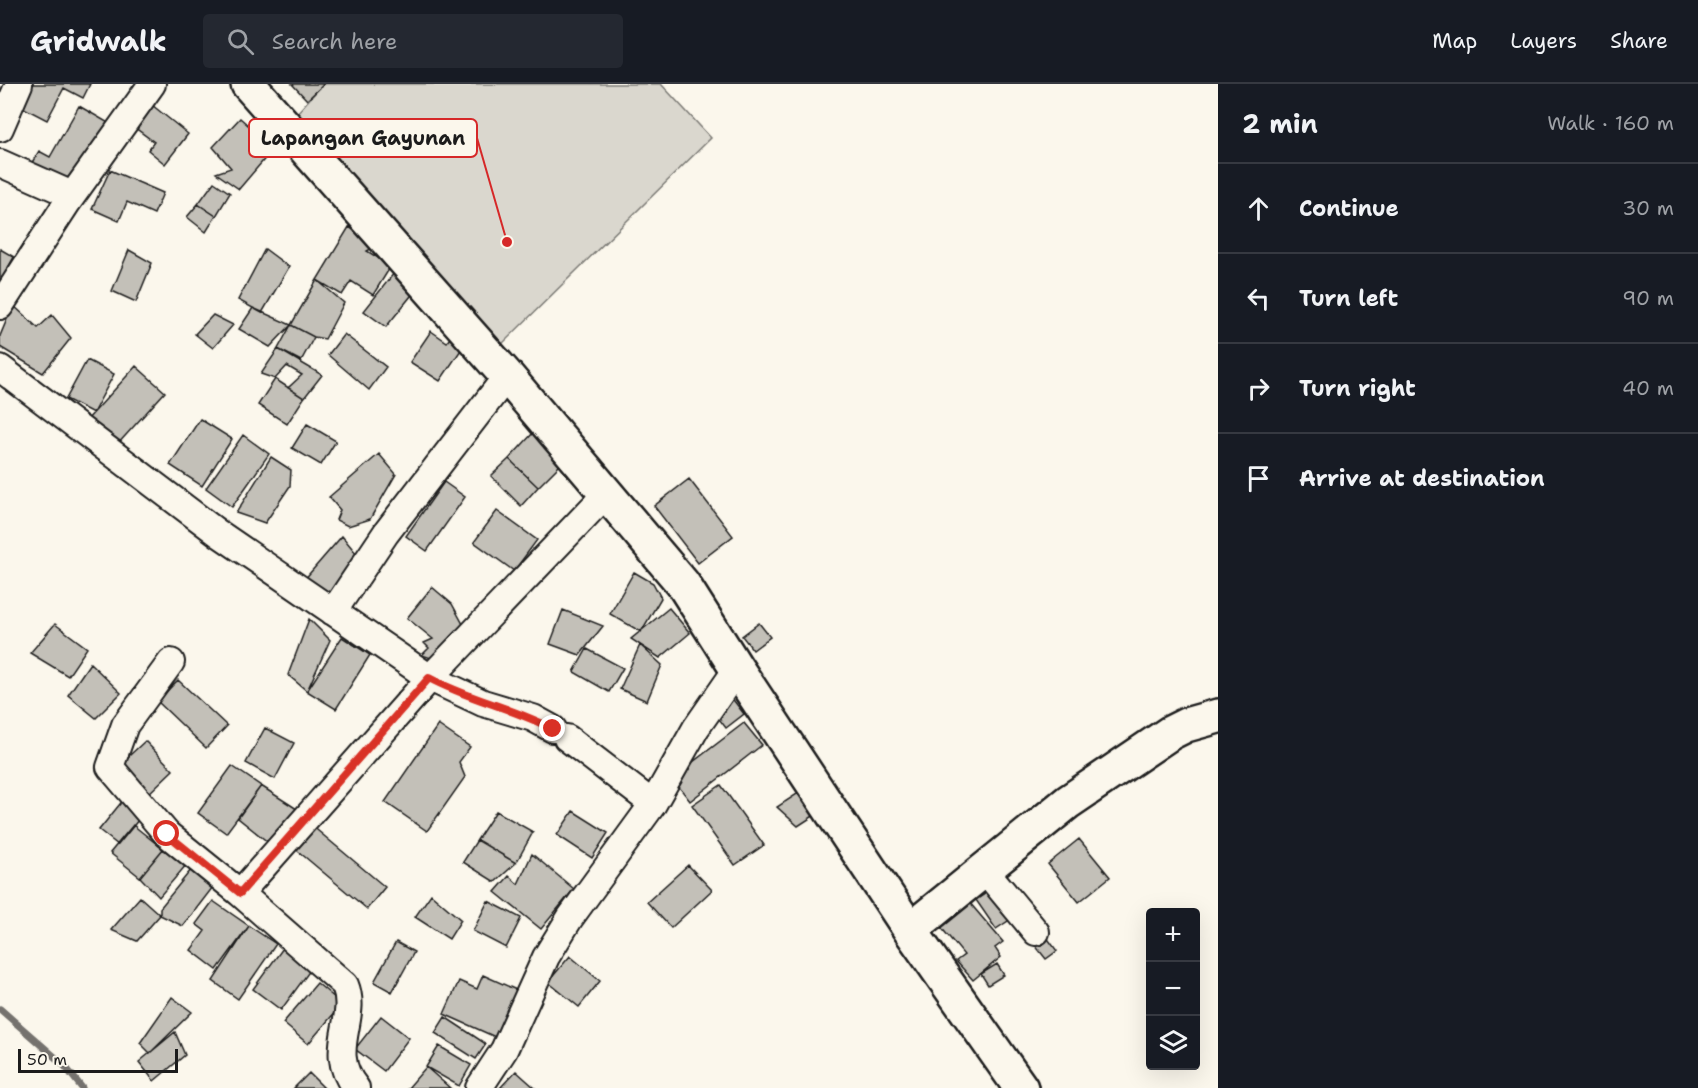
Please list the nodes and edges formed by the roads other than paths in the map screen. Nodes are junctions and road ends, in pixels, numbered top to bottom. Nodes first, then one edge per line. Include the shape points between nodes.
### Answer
1 (19, 84) edge
2 (152, 84) edge
3 (248, 84) edge
4 (0, 128) edge
5 (0, 163) edge
6 (72, 195) junction
7 (0, 306) edge
8 (0, 368) edge
9 (507, 376) junction
10 (608, 492) junction
11 (333, 612) junction
12 (171, 662) dead end
13 (737, 669) junction
14 (429, 678) junction
15 (1218, 716) edge
16 (653, 804) junction
17 (984, 868) junction
18 (240, 893) junction
19 (910, 930) junction
20 (1036, 932) dead end
21 (356, 1088) edge
22 (479, 1088) edge
23 (1021, 1088) edge

1 - 4 street
2 - 6 street
3 - 9 street
5 - 6 street
6 - 7 street
8 - 11 street via 218,533
9 - 10 street
9 - 11 street via 386,533
10 - 13 street via 683,584
10 - 14 street
11 - 14 street
12 - 18 street via 125,725 110,767 167,834
13 - 16 street via 696,728
13 - 19 street
14 - 16 street via 483,703 533,718
14 - 18 street
15 - 17 street via 1170,733 1068,802
16 - 22 street via 558,937 504,1050
17 - 19 street
17 - 20 street
18 - 21 street via 343,982 349,997 342,1058
19 - 23 street

